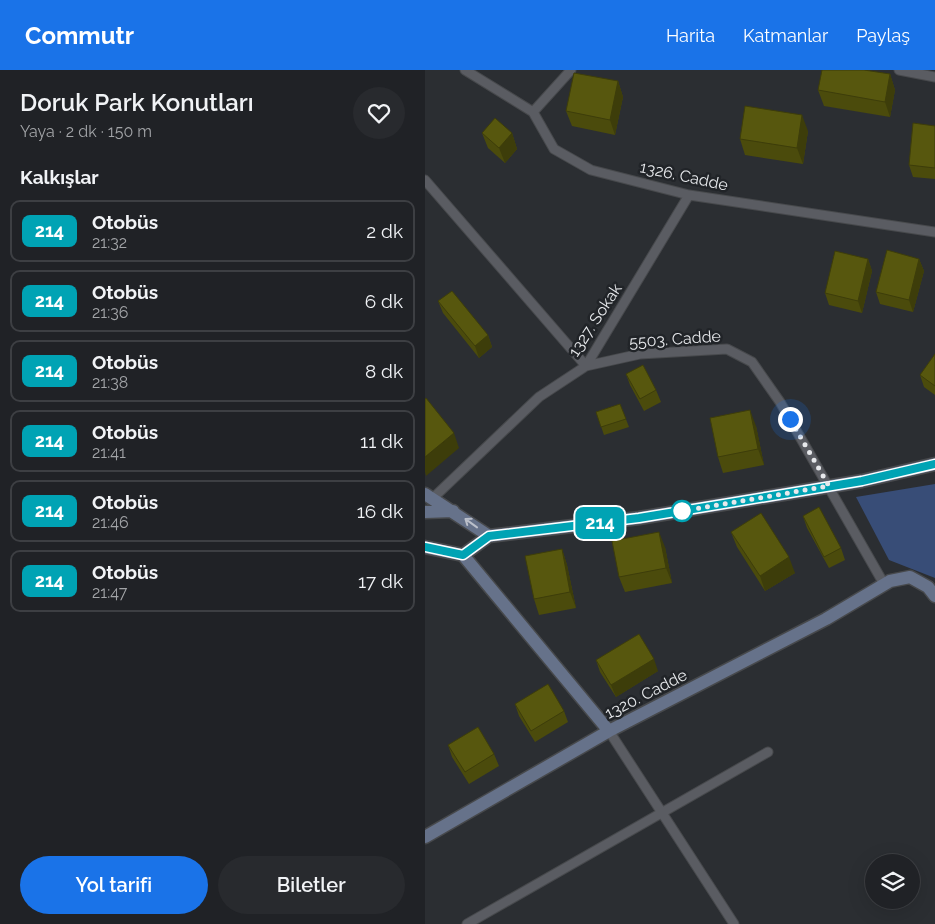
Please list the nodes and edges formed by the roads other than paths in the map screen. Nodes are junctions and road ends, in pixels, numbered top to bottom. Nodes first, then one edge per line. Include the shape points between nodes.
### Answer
1 (465, 70) edge
2 (571, 70) edge
3 (899, 70) edge
4 (935, 77) edge
5 (533, 112) junction
6 (425, 180) edge
7 (689, 195) junction
8 (935, 232) edge
9 (586, 366) junction
10 (935, 464) edge
11 (829, 486) junction
12 (429, 496) edge
13 (453, 510) junction
14 (425, 512) edge
15 (489, 536) junction
16 (425, 547) edge
17 (463, 555) junction
18 (884, 584) junction
19 (935, 596) edge
20 (609, 731) junction
21 (768, 752) dead end
22 (663, 812) junction
23 (425, 837) edge
24 (467, 924) edge
25 (734, 924) edge

1 - 5 street, 1326. Cadde
2 - 5 street
3 - 4 street
5 - 7 street, 1326. Cadde via 554,149 591,170
6 - 9 street
7 - 8 street, 1326. Cadde
7 - 9 street, 1327. Sokak
9 - 11 street, 5503. Cadde via 640,354 727,349 753,362
9 - 12 street, 1327. Sokak via 539,397
10 - 11 street
11 - 15 street via 639,518
11 - 18 street, 5503. Cadde
12 - 13 street
13 - 14 street
15 -> 13 street
15 - 17 street
16 - 17 street
17 - 20 street
18 - 19 street, 1320. Cadde via 909,577 928,587
18 - 20 street, 1320. Cadde via 827,619
20 - 22 street
20 - 23 street, 1320. Cadde
21 - 22 street
22 - 24 street
22 - 25 street

